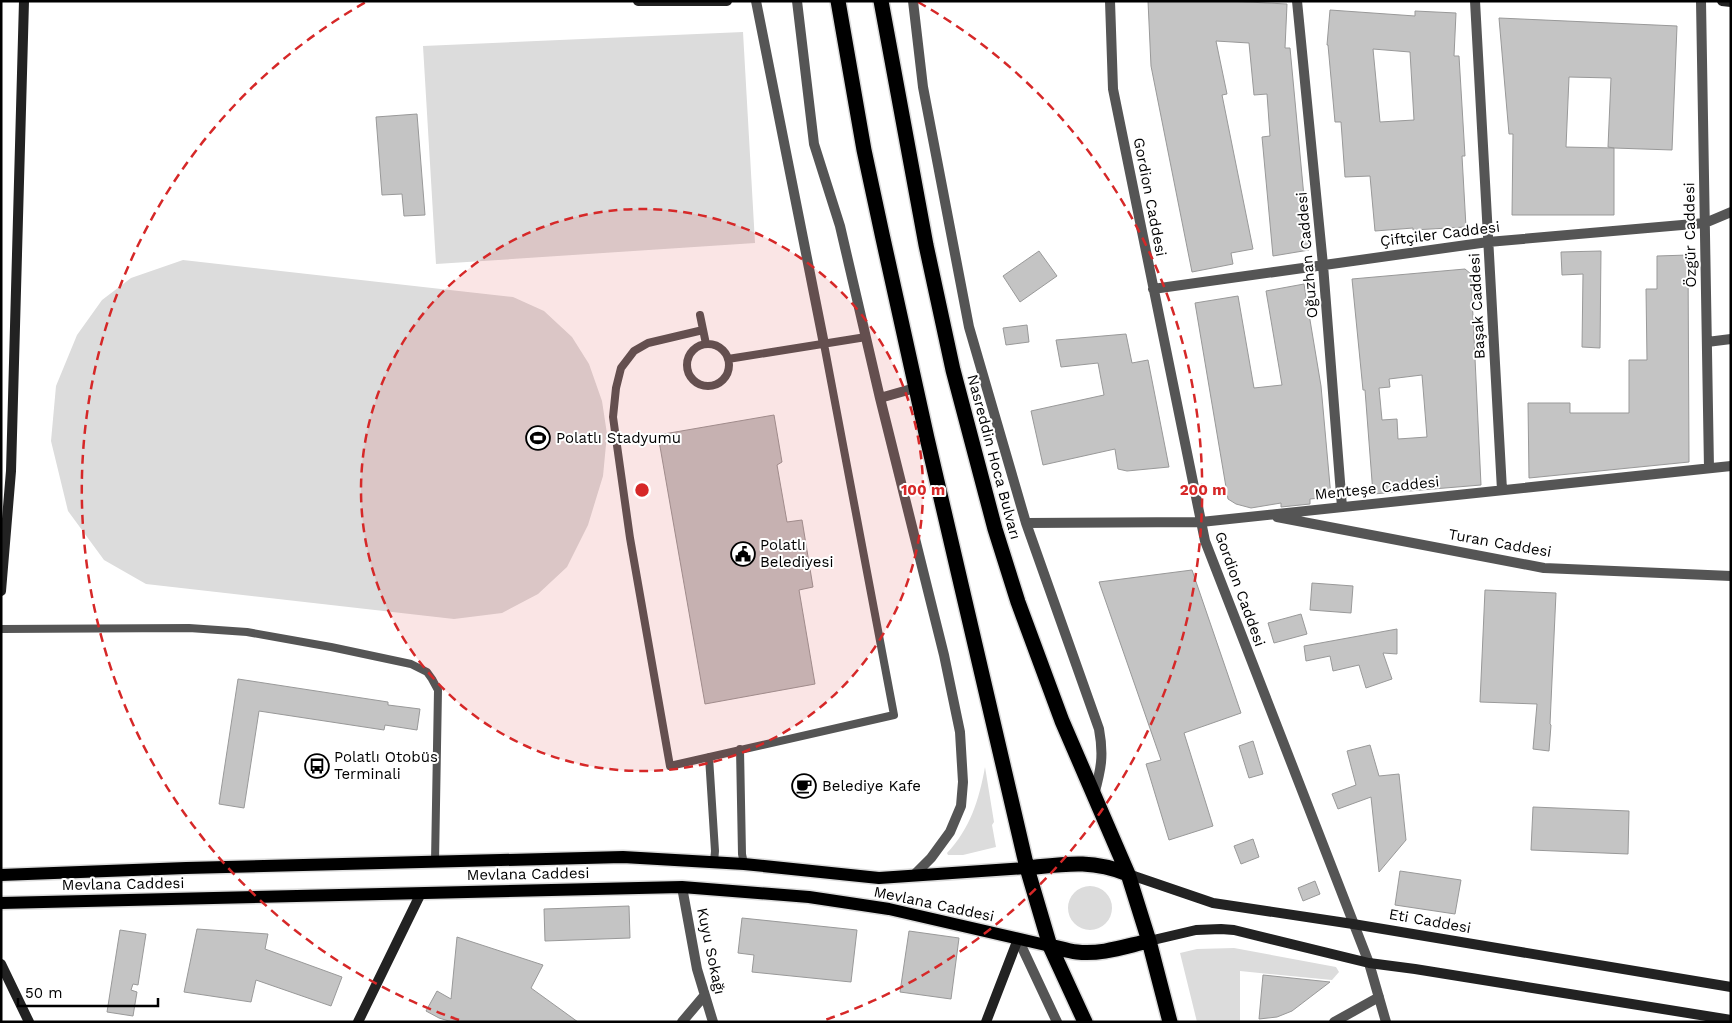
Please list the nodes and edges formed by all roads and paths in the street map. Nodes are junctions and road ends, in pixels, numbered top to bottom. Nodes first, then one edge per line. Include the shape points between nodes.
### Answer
1 (24, 1) edge
2 (638, 1) edge
3 (727, 1) edge
4 (756, 1) edge
5 (797, 1) edge
6 (838, 1) edge
7 (881, 1) edge
8 (913, 1) edge
9 (1110, 1) edge
10 (1297, 1) edge
11 (1474, 1) edge
12 (1701, 1) edge
13 (1722, 1) edge
14 (1731, 2) edge
15 (1731, 212) edge
16 (1705, 223) junction
17 (1488, 242) junction
18 (1323, 265) junction
19 (1153, 289) junction
20 (700, 315) dead end
21 (703, 330) junction
22 (866, 337) junction
23 (1731, 339) edge
24 (1707, 342) junction
25 (706, 344) junction
26 (824, 344) junction
27 (728, 358) junction
28 (915, 388) junction
29 (880, 398) junction
30 (1731, 466) edge
31 (1709, 468) junction
32 (1502, 490) junction
33 (1342, 507) junction
34 (1266, 515) junction
35 (1026, 522) junction
36 (1201, 522) junction
37 (1731, 576) edge
38 (1, 591) edge
39 (1, 629) edge
40 (740, 750) junction
41 (708, 757) junction
42 (1094, 796) junction
43 (435, 862) junction
44 (714, 862) junction
45 (744, 864) junction
46 (1028, 868) junction
47 (1128, 874) junction
48 (1, 875) edge
49 (913, 876) junction
50 (682, 887) junction
51 (421, 893) junction
52 (1, 903) edge
53 (1353, 924) junction
54 (1018, 939) junction
55 (1149, 941) junction
56 (1050, 946) junction
57 (1369, 963) junction
58 (1, 964) edge
59 (1731, 987) edge
60 (704, 996) junction
61 (1379, 997) junction
62 (1731, 1020) edge
63 (29, 1022) edge
64 (358, 1022) edge
65 (682, 1022) edge
66 (713, 1022) edge
67 (986, 1022) edge
68 (1057, 1022) edge
69 (1085, 1022) edge
70 (1170, 1022) edge
71 (1334, 1022) edge
72 (1386, 1022) edge

1 - 38 street via 11,471
2 - 3 street
4 - 26 street
5 - 22 street via 814,144 840,226
6 - 28 highway via 864,150
7 - 42 highway, Nasreddin Hoca Bulvarı via 926,245 953,370 995,529 1062,721
8 - 35 street via 923,87 969,327
9 - 19 street, Gordion Caddesi via 1113,89
10 - 18 street, Oğuzhan Caddesi
11 - 17 street, Başak Caddesi
12 - 16 street, Özgür Caddesi
13 - 14 street
15 - 16 street, Çiftçiler Caddesi
16 - 17 street, Çiftçiler Caddesi
16 - 24 street, Özgür Caddesi
17 - 18 street, Çiftçiler Caddesi
17 - 32 street, Başak Caddesi
18 - 19 street, Çiftçiler Caddesi
18 - 33 street, Oğuzhan Caddesi
19 - 36 street, Gordion Caddesi
20 - 21 lane
21 - 25 lane
21 - 41 lane via 648,343 634,351 621,368 613,417 630,538 670,766
22 - 26 lane
22 - 29 street
23 - 24 street
24 - 31 street, Özgür Caddesi
25 - 27 lane via 720,348
25 - 27 lane via 693,350 687,363 690,377 700,386 714,386 725,378 730,365
26 - 27 lane
26 - 40 lane via 894,715
28 - 29 street
28 - 46 highway
29 - 49 street via 960,732 961,806 950,832
30 - 31 street, Menteşe Caddesi
31 - 32 street, Menteşe Caddesi
32 - 33 street, Menteşe Caddesi
33 - 34 street, Menteşe Caddesi
34 - 36 street, Menteşe Caddesi
34 - 37 street, Turan Caddesi via 1544,568
35 - 36 street, Menteşe Caddesi
35 - 42 street via 1099,729 1103,750
36 - 53 street, Gordion Caddesi via 1205,541
39 - 43 lane via 189,628 247,632 420,667 438,690
40 - 41 lane
40 - 45 lane
41 - 44 lane
42 - 47 highway, Nasreddin Hoca Bulvarı
43 - 44 main road, Mevlana Caddesi via 623,858
43 - 48 main road, Mevlana Caddesi
44 - 45 main road, Mevlana Caddesi
45 - 49 main road, Mevlana Caddesi via 879,878
46 - 47 highway via 1096,864
46 - 49 main road, Mevlana Caddesi
46 - 56 highway
47 - 53 street, Eti Caddesi via 1213,903
47 - 55 highway, Nasreddin Hoca Bulvarı
50 - 51 main road, Mevlana Caddesi
50 - 54 main road, Mevlana Caddesi via 809,897 889,909
50 - 60 street, Kuyu Sokağı
51 - 52 main road, Mevlana Caddesi
51 - 64 street
53 - 57 street, Gordion Caddesi
53 - 59 street, Eti Caddesi
54 - 56 main road, Mevlana Caddesi
54 - 67 street
54 - 68 street
55 - 56 highway via 1095,952
55 - 57 street via 1196,930 1234,930
55 - 70 highway, Nasreddin Hoca Bulvarı
56 - 69 highway
57 - 61 street, Gordion Caddesi
57 - 62 street
58 - 63 street
60 - 65 street
60 - 66 street, Kuyu Sokağı
61 - 71 street
61 - 72 street, Gordion Caddesi

